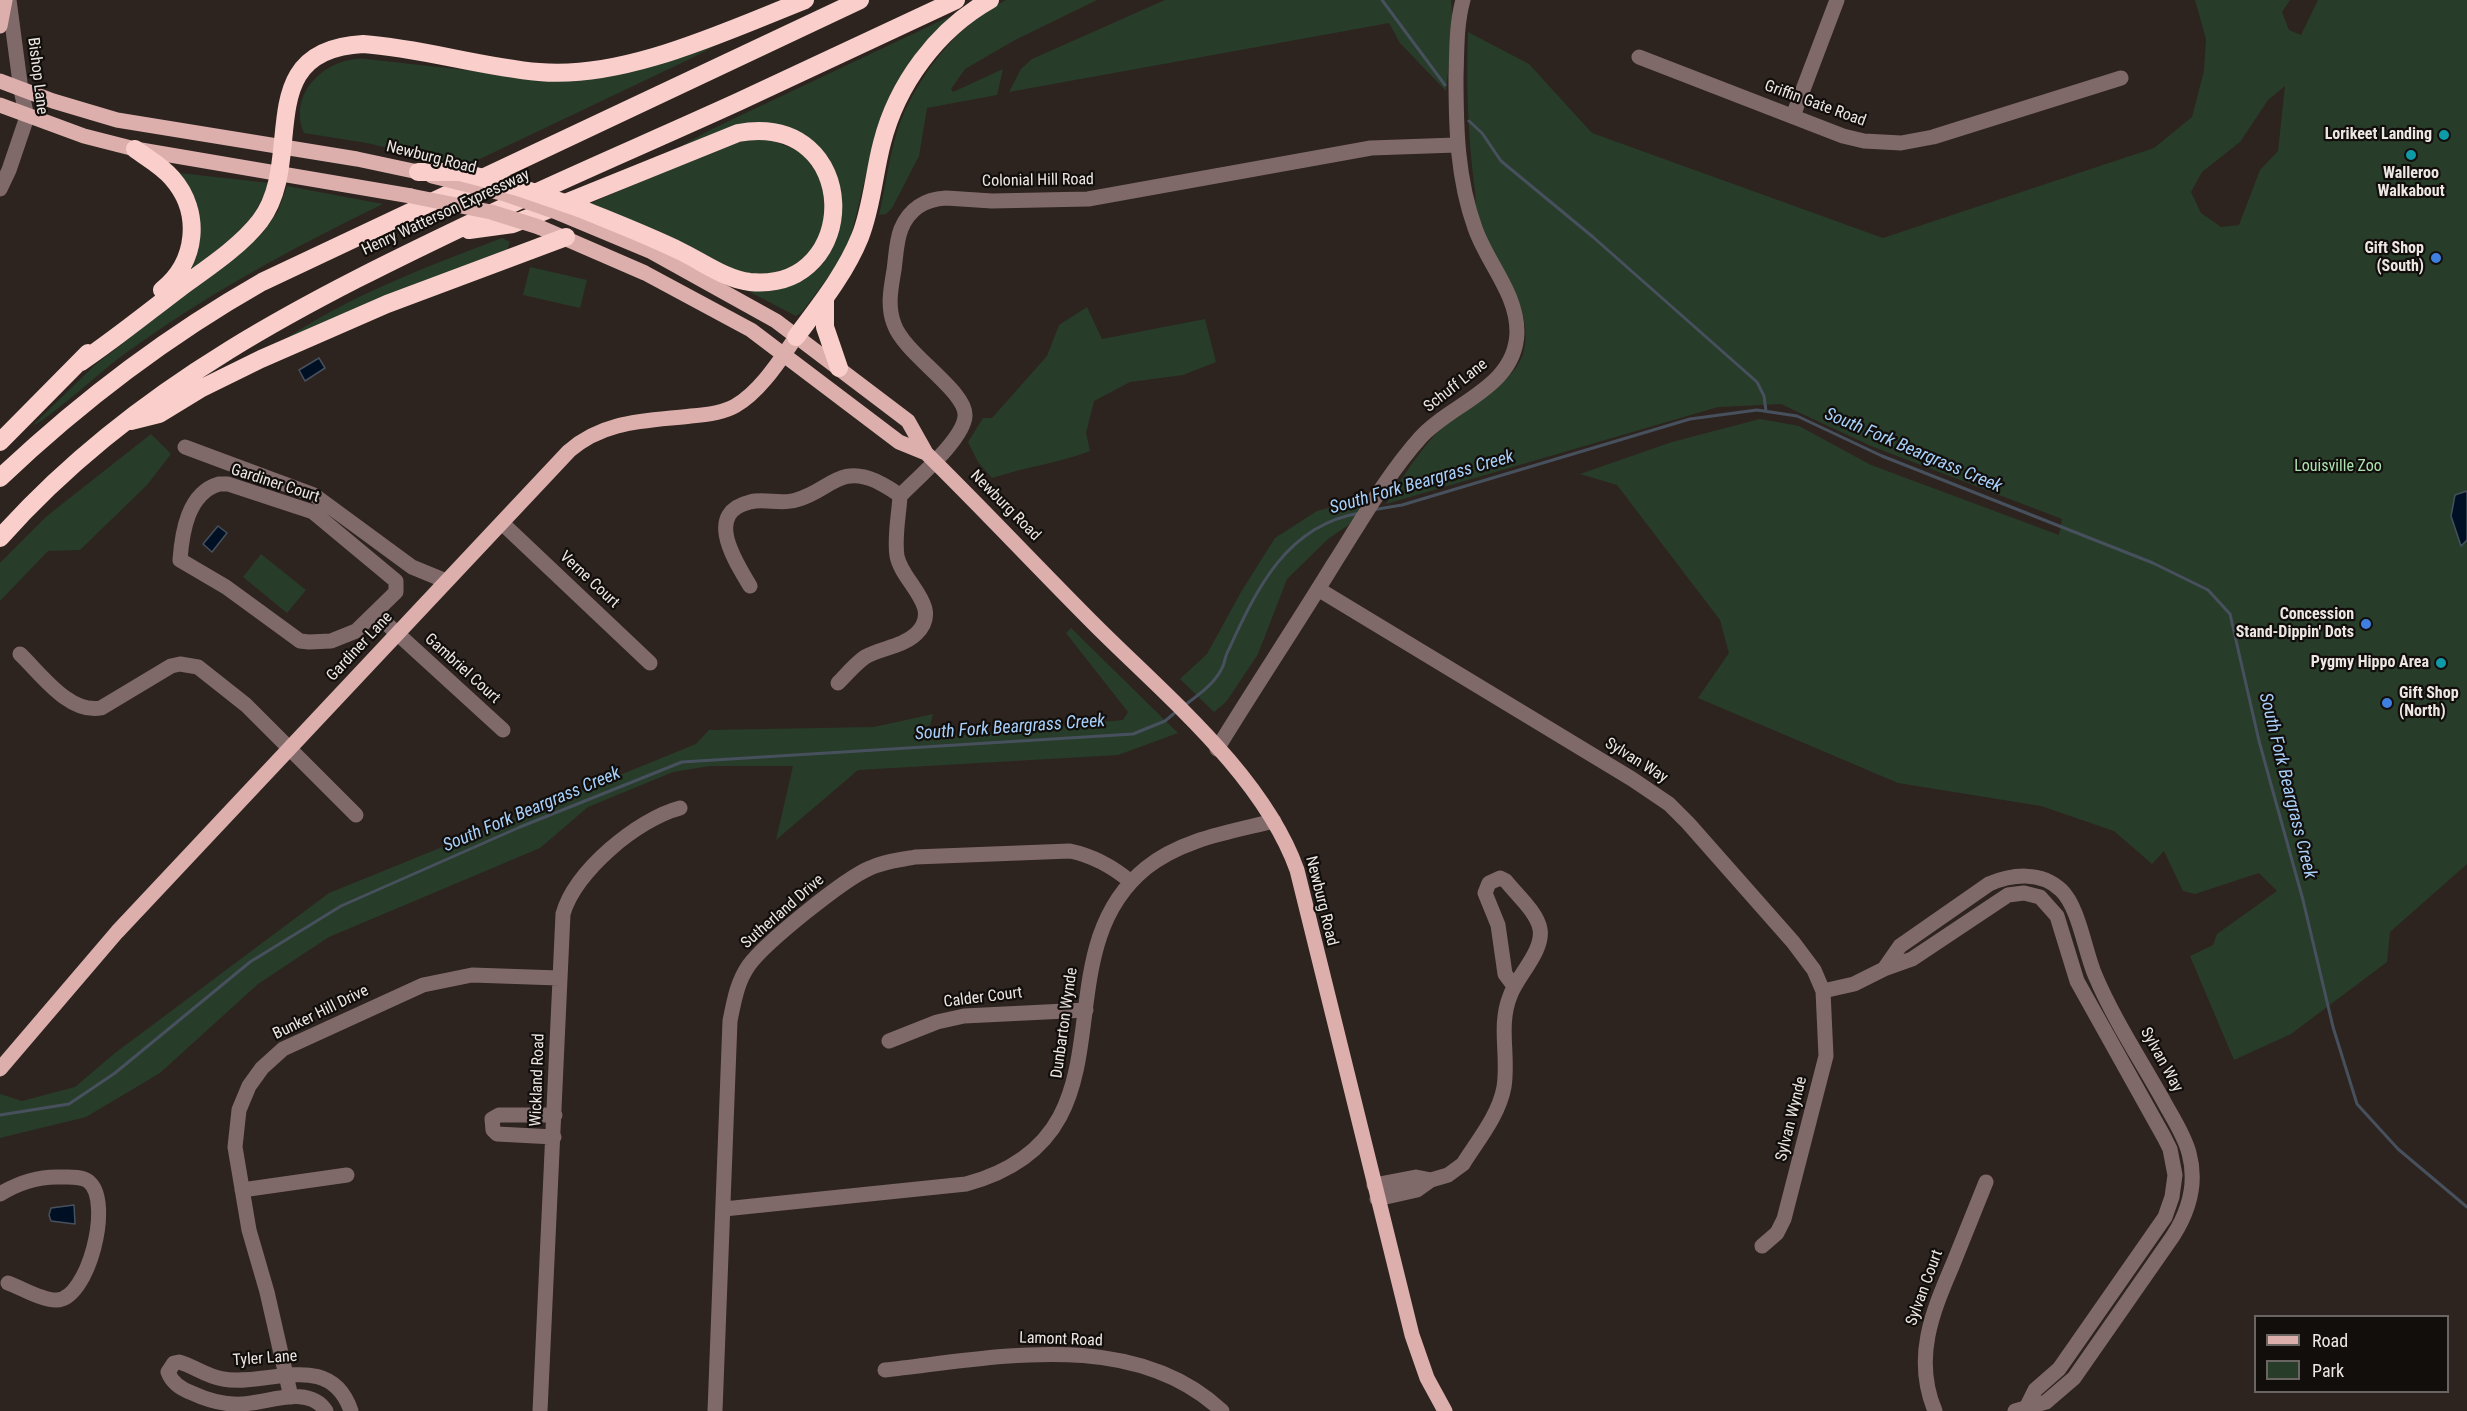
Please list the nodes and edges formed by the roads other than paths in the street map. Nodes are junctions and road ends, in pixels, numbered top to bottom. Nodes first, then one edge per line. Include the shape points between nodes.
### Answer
1 (7, 0) edge
2 (805, 0) edge
3 (860, 0) edge
4 (956, 0) edge
5 (990, 0) edge
6 (1463, 0) edge
7 (1837, 0) edge
8 (0, 26) edge
9 (1639, 57) dead end
10 (2121, 78) dead end
11 (0, 81) edge
12 (21, 90) junction
13 (0, 105) edge
14 (1793, 116) junction
15 (27, 117) junction
16 (1456, 145) junction
17 (282, 146) junction
18 (135, 149) junction
19 (418, 172) junction
20 (279, 173) junction
21 (0, 189) edge
22 (450, 232) junction
23 (566, 237) junction
24 (825, 298) junction
25 (796, 337) junction
26 (783, 356) junction
27 (81, 362) junction
28 (838, 368) junction
29 (124, 423) junction
30 (0, 442) edge
31 (184, 447) dead end
32 (930, 457) junction
33 (0, 478) edge
34 (900, 496) junction
35 (502, 523) junction
36 (0, 538) edge
37 (447, 581) junction
38 (750, 586) dead end
39 (1318, 589) junction
40 (376, 614) junction
41 (397, 634) junction
42 (20, 654) dead end
43 (650, 663) dead end
44 (837, 683) dead end
45 (503, 730) dead end
46 (1217, 749) junction
47 (288, 750) junction
48 (680, 808) dead end
49 (356, 815) dead end
50 (1274, 820) junction
51 (1131, 882) junction
52 (2078, 926) junction
53 (2062, 931) junction
54 (1884, 969) junction
55 (559, 978) junction
56 (1514, 986) junction
57 (1823, 991) junction
58 (1086, 1010) junction
59 (889, 1041) dead end
60 (0, 1069) edge
61 (555, 1115) junction
62 (554, 1137) junction
63 (347, 1174) dead end
64 (1986, 1182) dead end
65 (242, 1190) junction
66 (1375, 1192) junction
67 (0, 1194) edge
68 (724, 1209) junction
69 (1762, 1246) dead end
70 (8, 1283) dead end
71 (2072, 1349) junction
72 (2086, 1359) junction
73 (885, 1370) dead end
74 (286, 1374) junction
75 (291, 1397) junction
76 (2021, 1408) edge
77 (326, 1411) edge
78 (351, 1411) edge
79 (540, 1411) edge
80 (715, 1411) edge
81 (1222, 1411) edge
82 (1445, 1411) edge
83 (1935, 1411) edge

1 - 8 main road
1 - 12 street, Bishop Lane
2 - 17 highway via 673,51 597,70 538,72 369,44 340,45 312,59 291,88
3 - 33 highway, Henry Watterson Expressway via 262,282 223,304 91,397
4 - 22 highway, Henry Watterson Expressway
5 - 24 highway via 951,28 926,54 904,87 882,142 861,235
6 - 16 street, Schuff Lane via 1457,52
7 - 14 street
9 - 14 street, Griffin Gate Road
10 - 14 street, Griffin Gate Road via 1933,137 1901,143 1843,136
11 - 12 main road, Newburg Road
12 - 15 street, Bishop Lane
12 - 17 main road, Newburg Road via 117,120
13 - 15 main road, Newburg Road
15 - 18 main road, Newburg Road
15 - 21 street, Bishop Lane
16 - 32 street, Colonial Hill Road via 1371,148 1103,197 1041,201 935,198 917,206 898,236 890,293 893,322 908,348 959,397 965,414 961,429
16 - 39 street, Schuff Lane via 1475,228 1514,310 1516,342 1499,376 1421,437
17 - 19 main road, Newburg Road
17 - 20 highway
18 - 20 main road, Newburg Road
18 - 27 highway via 163,168 183,192 193,223 191,247 171,283 96,342
19 - 22 highway, bridge via 460,172 518,187 579,208 728,276 762,282 795,273 817,256 830,234 835,208 830,180 809,149 785,135 769,130 752,131 726,138 513,224
19 - 25 main road, Newburg Road, bridge via 505,194 659,255 741,300
20 - 23 main road, Newburg Road, bridge via 491,212
20 - 27 highway via 265,214 244,237
22 - 29 highway, Henry Watterson Expressway via 317,297 249,336 169,388
23 - 26 main road, Newburg Road via 714,308 751,330
23 - 29 highway via 387,304 261,359 159,414
24 - 25 highway
24 - 28 highway via 825,327
25 - 26 main road, Gardiner Lane
25 - 28 main road, Newburg Road
26 - 32 main road, Newburg Road via 899,442
26 - 35 main road, Gardiner Lane via 755,390 732,408 705,415 625,423 594,433 569,450
27 - 30 highway
28 - 32 main road, Newburg Road via 908,421
29 - 36 highway, Henry Watterson Expressway via 51,486
31 - 37 street via 314,495 412,567
32 - 34 street, Colonial Hill Road
32 - 46 main road, Newburg Road
34 - 38 street via 892,488 864,476 849,475 796,500 741,505 729,517 725,534
34 - 44 street via 898,558 924,603 924,619 915,635 864,658
35 - 37 main road, Gardiner Lane
35 - 43 street, Verne Court
37 - 41 main road, Gardiner Lane
39 - 46 street, Schuff Lane
39 - 57 street, Sylvan Way via 1669,804 1793,942 1814,969
40 - 40 street, Gardiner Court via 344,636 314,643 300,641 226,587 180,560 182,534 192,507 204,490 228,484 313,512 396,581 396,592
40 - 41 street
41 - 45 street, Gambriel Court
41 - 47 main road, Gardiner Lane
42 - 47 street via 67,699 93,710 171,666 198,667 246,705
46 - 50 main road, Newburg Road via 1255,791
47 - 49 street
47 - 60 main road, Gardiner Lane via 111,939
48 - 55 street, Wickland Road via 654,817 640,827 579,881 563,914
50 - 51 street, Dunbarton Wynde via 1176,849
50 - 66 main road, Newburg Road via 1297,870
51 - 58 street, Dunbarton Wynde via 1098,936
51 - 68 street, Sutherland Drive via 1102,862 1070,851 915,857 868,869 827,898 757,956 734,996
52 - 53 street
52 - 54 street, Sylvan Way via 2069,900 2053,884 2033,877 2011,876 1989,884 1900,946
52 - 72 street, Sylvan Way via 2098,982 2185,1140 2192,1176 2184,1220
53 - 54 street, Sylvan Way via 2057,916 2040,897 2008,894 1912,960
53 - 71 street, Sylvan Way via 2077,981 2170,1149 2175,1175 2164,1216
54 - 57 street, Sylvan Way via 1854,984
55 - 61 street, Wickland Road
55 - 65 street, Bunker Hill Drive via 495,974 439,980 283,1049 255,1076 238,1110 235,1137
56 - 56 street via 1535,951 1540,929 1506,881 1495,879 1485,893 1498,925 1505,974
56 - 66 street via 1504,1012 1504,1086 1500,1100 1463,1164 1417,1190
57 - 69 street, Sylvan Wynde via 1826,1056 1784,1219 1777,1233
58 - 59 street, Calder Court via 964,1016
58 - 68 street, Dunbarton Wynde via 1078,1072 1068,1102 1044,1139 1008,1168 950,1187
61 - 62 street, Wickland Road
61 - 62 street via 499,1115 492,1119 498,1134
62 - 79 street, Wickland Road
63 - 65 street
64 - 83 street, Sylvan Court via 1926,1336 1925,1377
65 - 74 street, Bunker Hill Drive
66 - 82 main road, Newburg Road via 1412,1335 1427,1378
67 - 70 street via 17,1183 53,1176 81,1178 93,1186 99,1206 98,1236 78,1285 67,1297 56,1300
68 - 80 street, Sutherland Drive
71 - 72 street
71 - 76 street, Sylvan Way via 2059,1369
72 - 76 street, Sylvan Way via 2074,1378 2046,1402
73 - 81 street, Lamont Road via 1047,1354 1108,1359 1176,1380
74 - 75 street, Bunker Hill Drive
74 - 75 street, Tyler Lane via 251,1380 222,1379 179,1362 168,1372 184,1390 224,1403
74 - 78 street, Tyler Lane via 330,1381 344,1395
75 - 77 street, Tyler Lane via 316,1400

